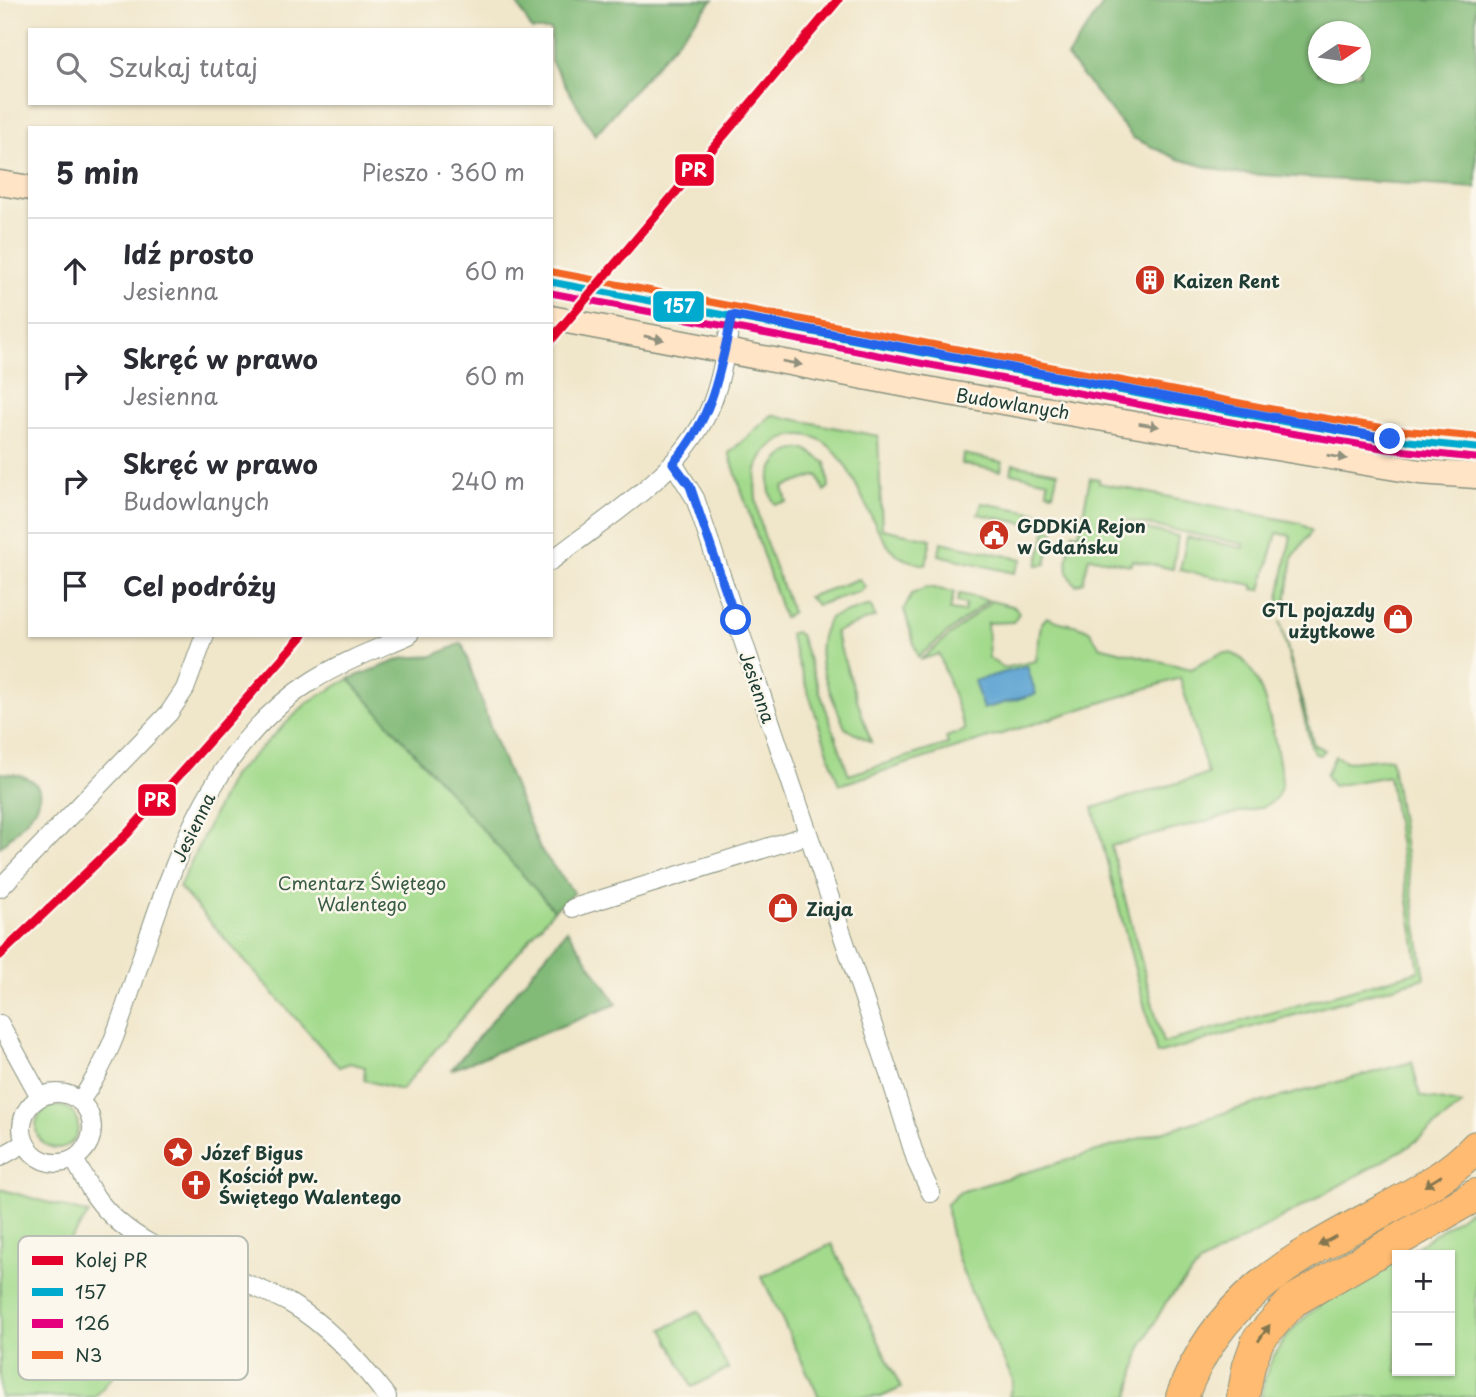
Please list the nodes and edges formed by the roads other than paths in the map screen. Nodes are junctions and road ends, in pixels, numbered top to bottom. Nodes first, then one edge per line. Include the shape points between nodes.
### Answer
1 (0, 183) edge
2 (28, 188) edge
3 (555, 283) edge
4 (732, 315) junction
5 (553, 318) edge
6 (725, 351) junction
7 (1082, 381) junction
8 (1082, 415) junction
9 (1476, 448) edge
10 (673, 463) junction
11 (1476, 476) edge
12 (553, 559) edge
13 (204, 637) edge
14 (405, 637) edge
15 (808, 835) junction
16 (0, 888) edge
17 (573, 908) dead end
18 (0, 1024) edge
19 (40, 1097) junction
20 (80, 1101) junction
21 (24, 1143) junction
22 (1476, 1147) edge
23 (0, 1157) edge
24 (74, 1159) junction
25 (931, 1193) dead end
26 (1476, 1195) edge
27 (138, 1236) edge
28 (248, 1282) edge
29 (387, 1397) edge
30 (1182, 1397) edge
31 (1243, 1397) edge

1 - 2 main road
3 - 4 main road, Budowlanych
4 - 6 street
4 - 7 main road, Budowlanych
5 -> 6 main road, Budowlanych
6 -> 8 main road, Budowlanych
6 - 10 street via 710,408 691,443
7 - 8 main road
7 - 9 main road, Budowlanych via 1286,422
8 -> 11 main road, Budowlanych via 1420,472
10 - 12 street
10 - 15 street, Jesienna via 695,498
13 - 16 street via 185,689 169,713
14 - 20 street, Jesienna via 313,681 264,721 229,760 183,843 114,1040 98,1077
15 - 17 street
15 - 25 street, Jesienna
18 - 19 street
19 - 20 street via 61,1093
19 - 21 street via 25,1112
20 - 24 street via 92,1131
21 - 23 street
21 - 24 street via 41,1160
22 -> 30 highway via 1447,1172 1312,1249 1252,1291 1205,1346
24 - 27 street via 101,1203
31 -> 26 highway via 1258,1340 1293,1301
28 - 29 street via 293,1305 338,1343

